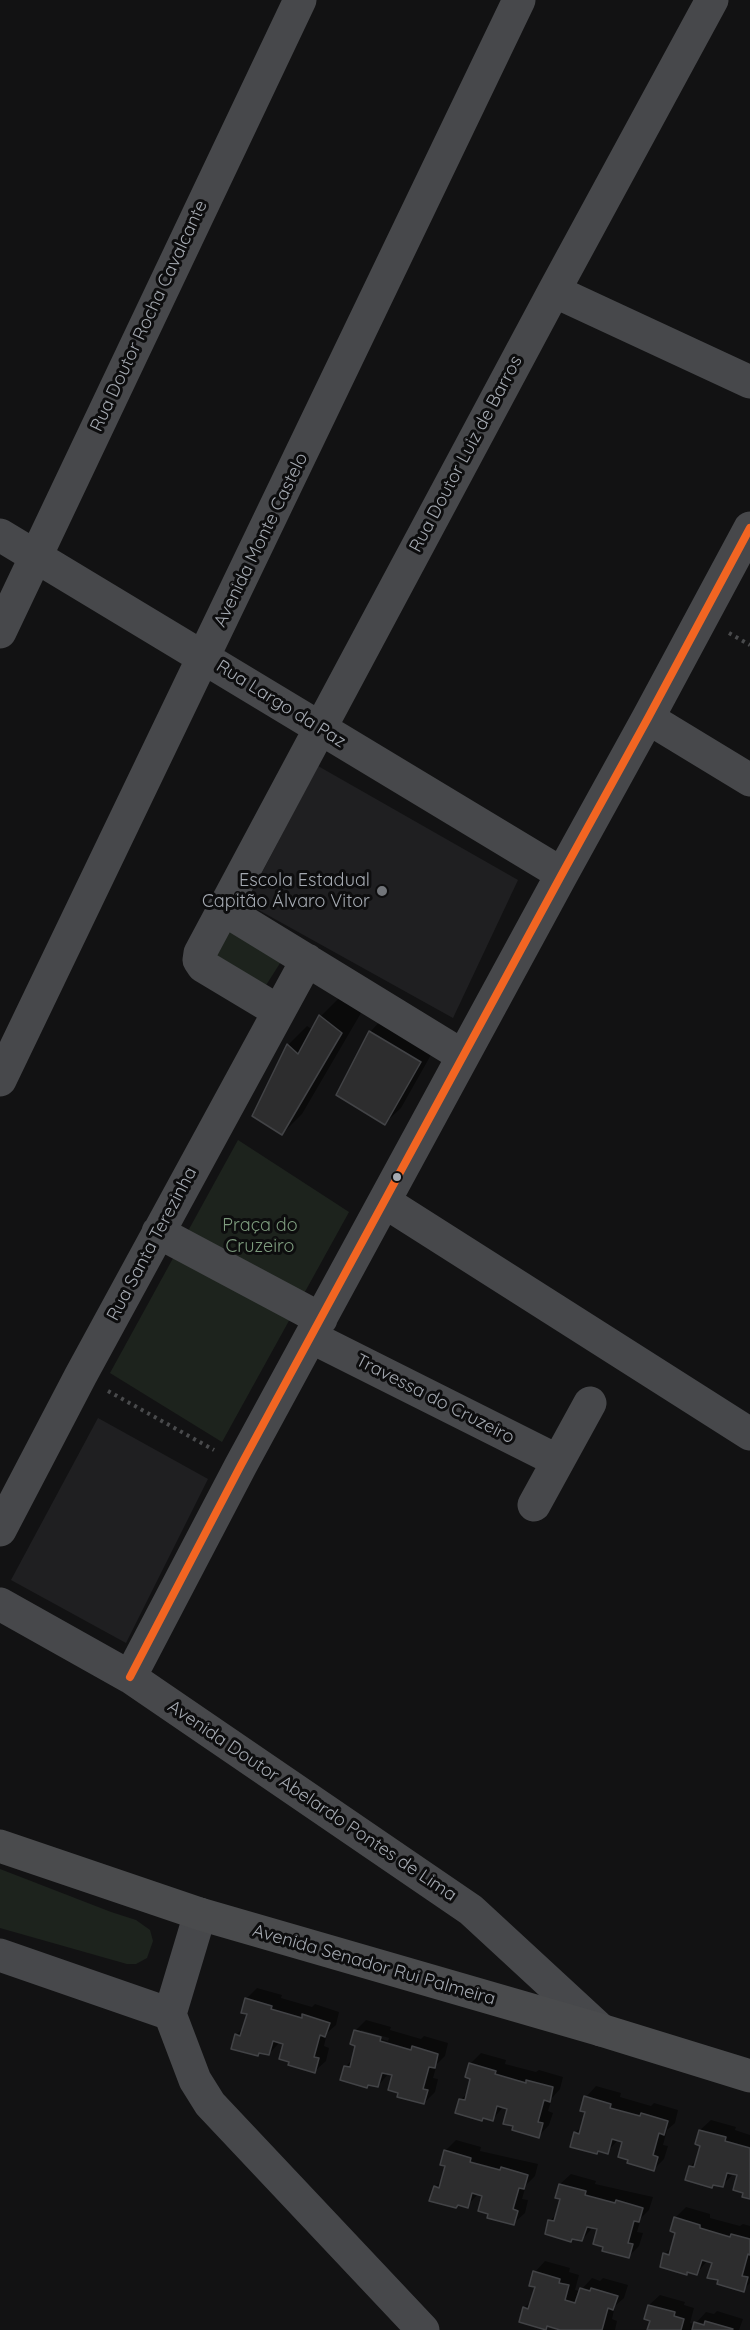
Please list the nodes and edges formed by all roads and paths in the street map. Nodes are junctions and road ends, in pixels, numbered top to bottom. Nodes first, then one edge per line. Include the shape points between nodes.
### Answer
1 (300, 0) edge
2 (519, 0) edge
3 (712, 0) edge
4 (554, 291) junction
5 (750, 382) edge
6 (750, 528) edge
7 (0, 535) edge
8 (35, 556) junction
9 (725, 630) dead end
10 (0, 632) edge
11 (750, 645) edge
12 (204, 657) junction
13 (648, 718) junction
14 (319, 728) junction
15 (750, 780) edge
16 (561, 874) junction
17 (224, 909) junction
18 (307, 960) junction
19 (278, 1011) junction
20 (463, 1056) junction
21 (0, 1080) edge
22 (385, 1202) junction
23 (159, 1232) junction
24 (316, 1328) junction
25 (81, 1375) junction
26 (590, 1403) dead end
27 (750, 1434) edge
28 (558, 1461) junction
29 (241, 1466) junction
30 (534, 1505) dead end
31 (0, 1530) edge
32 (0, 1605) edge
33 (130, 1677) junction
34 (0, 1846) edge
35 (200, 1914) junction
36 (0, 1955) edge
37 (170, 2014) junction
38 (602, 2030) junction
39 (750, 2076) edge
40 (423, 2330) edge

1 - 8 street, Rua Doutor Rocha Cavalcante
2 - 12 street, Avenida Monte Castelo
3 - 4 street, Rua Doutor Luiz de Barros
4 - 5 street
4 - 14 street, Rua Doutor Luiz de Barros
6 - 13 street
7 - 8 street, Rua Largo da Paz
8 - 10 street, Rua Doutor Rocha Cavalcante
8 - 12 street, Rua Largo da Paz
9 - 11 path
12 - 14 street, Rua Largo da Paz
12 - 21 street, Avenida Monte Castelo
13 - 15 street
13 - 16 street
14 - 16 street, Rua Largo da Paz
14 - 17 street, Rua Doutor Luiz de Barros
16 - 20 street
17 - 18 street
17 - 19 street, Rua Doutor Luiz de Barros via 200,952 203,966
18 - 19 street, Rua Santa Terezinha
18 - 20 street
19 - 23 street, Rua Santa Terezinha
20 - 22 street
22 - 24 street
22 - 27 street
23 - 24 street, Travessa do Cruzeiro
23 - 25 street, Rua Santa Terezinha
24 - 28 street, Travessa do Cruzeiro
24 - 29 street
25 - 29 path
25 - 31 street, Rua Santa Terezinha
26 - 28 street
28 - 30 street
29 - 33 street
32 - 33 street, Avenida Doutor Abelardo Pontes de Lima
33 - 38 street, Avenida Doutor Abelardo Pontes de Lima via 471,1910
34 - 35 main road, Avenida Senador Rui Palmeira
35 - 37 street
35 - 38 main road, Avenida Senador Rui Palmeira
36 - 37 street
37 - 40 street via 195,2080 210,2104
38 - 39 main road, Avenida Senador Rui Palmeira

